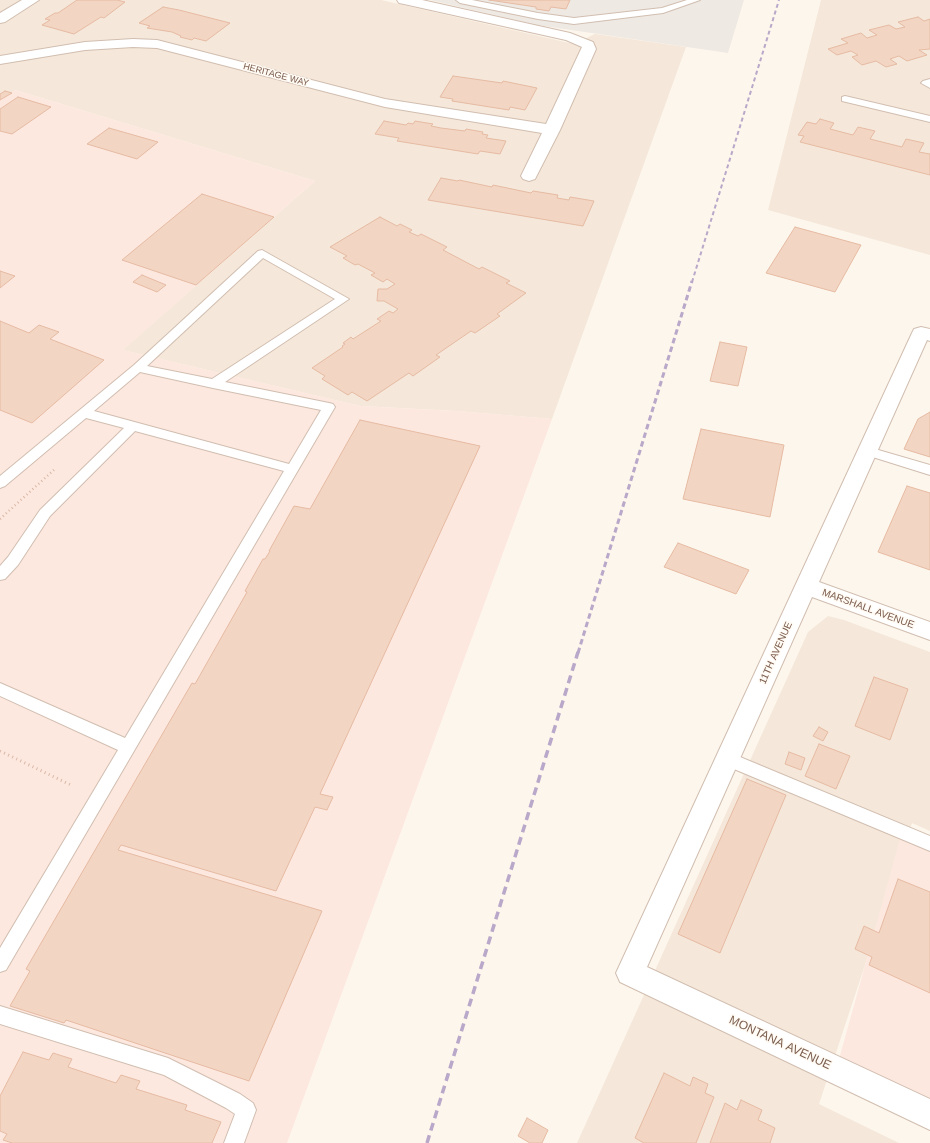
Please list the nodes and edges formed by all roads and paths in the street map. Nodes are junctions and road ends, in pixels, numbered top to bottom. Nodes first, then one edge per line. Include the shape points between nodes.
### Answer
1 (32, 0) edge
2 (404, 0) edge
3 (460, 0) edge
4 (696, 0) edge
5 (0, 19) edge
6 (0, 60) edge
7 (930, 82) edge
8 (930, 85) edge
9 (845, 99) dead end
10 (930, 119) edge
11 (552, 130) junction
12 (529, 176) dead end
13 (926, 334) edge
14 (138, 368) junction
15 (213, 384) junction
16 (84, 413) junction
17 (133, 426) junction
18 (868, 450) junction
19 (57, 467) dead end
20 (292, 470) junction
21 (930, 470) edge
22 (0, 484) edge
23 (0, 519) edge
24 (0, 575) edge
25 (806, 586) junction
26 (930, 631) edge
27 (0, 689) edge
28 (128, 747) junction
29 (0, 751) edge
30 (728, 759) junction
31 (71, 786) dead end
32 (930, 844) edge
33 (0, 964) edge
34 (630, 973) joint
35 (0, 1015) edge
36 (930, 1114) edge
37 (234, 1143) edge

1 - 5 street
2 - 11 street via 570,37 588,45 589,49
3 - 4 lane via 524,14 574,21 663,10
6 - 11 street, HERITAGE WAY via 85,46 157,44 385,103
7 - 8 lane via 926,83
9 - 10 lane
11 - 12 street
13 - 18 street, 11TH AVENUE
14 - 15 lane
14 - 15 lane via 262,253 343,299
14 - 16 lane
15 - 20 lane via 329,407
16 - 17 lane
16 - 22 lane
17 - 20 lane
17 - 24 lane via 45,513 13,561
18 - 21 lane
18 - 25 street, 11TH AVENUE
19 - 23 path
20 - 28 lane
25 - 26 street, MARSHALL AVENUE
25 - 30 street, 11TH AVENUE
27 - 28 lane
28 - 33 lane
29 - 31 path
30 - 32 lane
30 - 34 street, 11TH AVENUE
34 - 36 street, MONTANA AVENUE
35 - 37 lane via 168,1067 234,1102 246,1110

